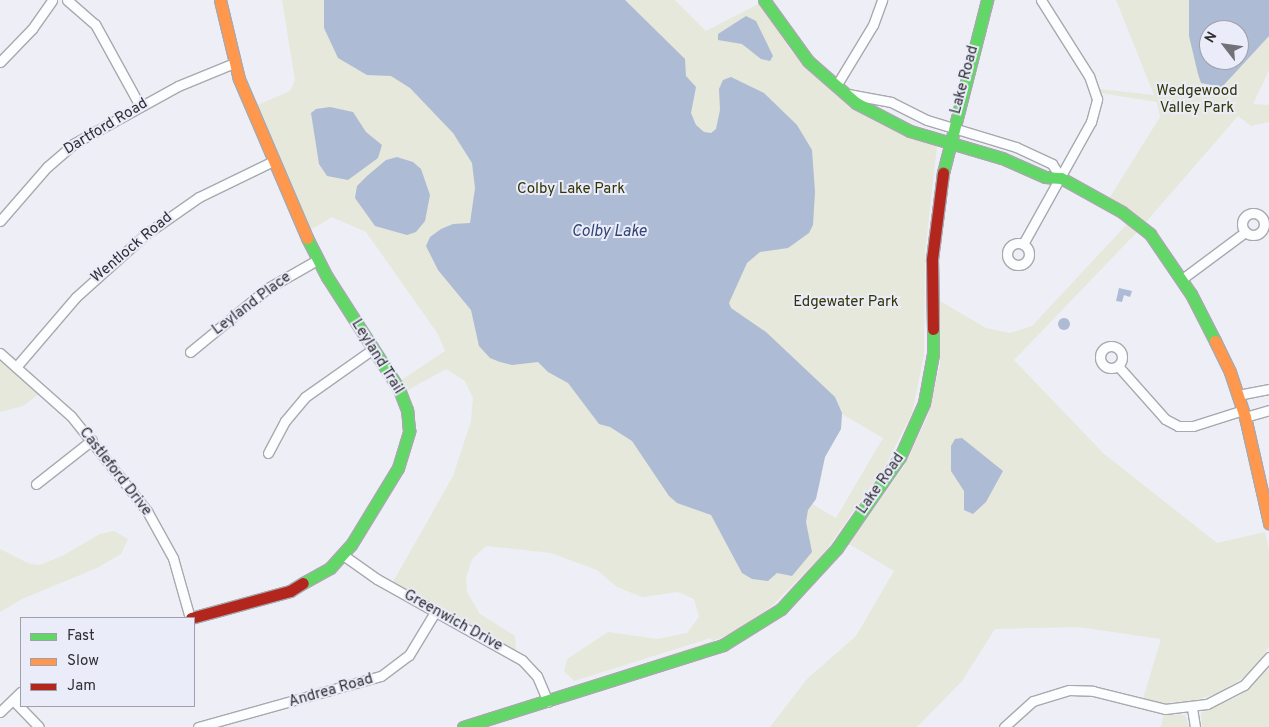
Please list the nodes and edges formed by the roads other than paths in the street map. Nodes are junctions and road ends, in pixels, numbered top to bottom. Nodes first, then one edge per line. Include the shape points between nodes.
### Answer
1 (52, 0) edge
2 (67, 0) edge
3 (220, 0) edge
4 (764, 0) edge
5 (882, 0) edge
6 (987, 0) edge
7 (1041, 0) edge
8 (0, 62) edge
9 (234, 62) junction
10 (836, 86) junction
11 (848, 94) junction
12 (140, 106) junction
13 (953, 127) junction
14 (948, 145) junction
15 (273, 161) junction
16 (1060, 178) junction
17 (0, 221) edge
18 (1245, 232) dead end
19 (1024, 244) dead end
20 (317, 260) junction
21 (1182, 279) junction
22 (373, 349) junction
23 (190, 352) dead end
24 (0, 353) edge
25 (1118, 366) dead end
26 (16, 367) junction
27 (1269, 389) edge
28 (1238, 395) junction
29 (1269, 410) edge
30 (1244, 414) junction
31 (92, 440) junction
32 (268, 453) dead end
33 (36, 484) dead end
34 (1269, 523) edge
35 (343, 555) junction
36 (436, 612) junction
37 (191, 617) edge
38 (195, 617) edge
39 (1269, 657) edge
40 (20, 693) edge
41 (13, 700) junction
42 (548, 702) junction
43 (1192, 708) junction
44 (0, 712) edge
45 (39, 727) edge
46 (198, 727) edge
47 (463, 727) edge
48 (1004, 727) edge
49 (1195, 727) edge

1 - 8 street via 32,29
2 - 12 street via 92,21
3 - 9 street, Leyland Trail
4 - 10 street via 797,48
5 - 10 street via 873,25
6 - 13 street, Lake Road
7 - 16 street via 1089,76 1097,99 1091,122
9 - 12 street, Dartford Road via 189,80
9 - 15 street, Leyland Trail
10 - 11 street
11 - 13 street via 891,102
11 - 14 street via 856,103 882,118
12 - 17 street, Dartford Road via 62,152
13 - 14 street, Lake Road
13 - 16 street via 1031,152 1052,164
14 - 16 street via 1002,158 1045,176
14 - 42 street, Lake Road via 933,244 933,354 924,403 900,456 837,548 784,606 731,642 692,658
15 - 20 street, Leyland Trail
15 - 26 street, Wentlock Road via 199,197 146,234 76,297
16 - 19 street
16 - 21 street via 1137,222
18 - 21 street
20 - 22 street, Leyland Trail
20 - 23 street, Leyland Place via 268,288
21 - 28 street
22 - 32 street via 305,397 285,421
22 - 35 street, Leyland Trail via 403,396 409,419 408,441 400,465
24 - 26 street, Castleford Drive
25 - 30 street via 1165,420 1174,425 1193,426
26 - 31 street, Castleford Drive via 64,409
27 - 28 street
28 - 30 street
29 - 30 street
30 - 34 street
31 - 33 street
31 - 37 street, Castleford Drive via 159,530 176,567
35 - 36 street, Greenwich Drive via 371,576
35 - 38 street, Leyland Trail via 318,577 295,589
36 - 42 street, Greenwich Drive via 526,663 539,679
36 - 46 street, Andrea Road via 409,655 381,676
39 - 43 street via 1249,681 1232,694
40 - 41 street
41 - 44 street
41 - 45 street
42 - 47 street, Lake Road
43 - 48 street via 1165,709 1093,691 1069,690 1033,701
43 - 49 street

